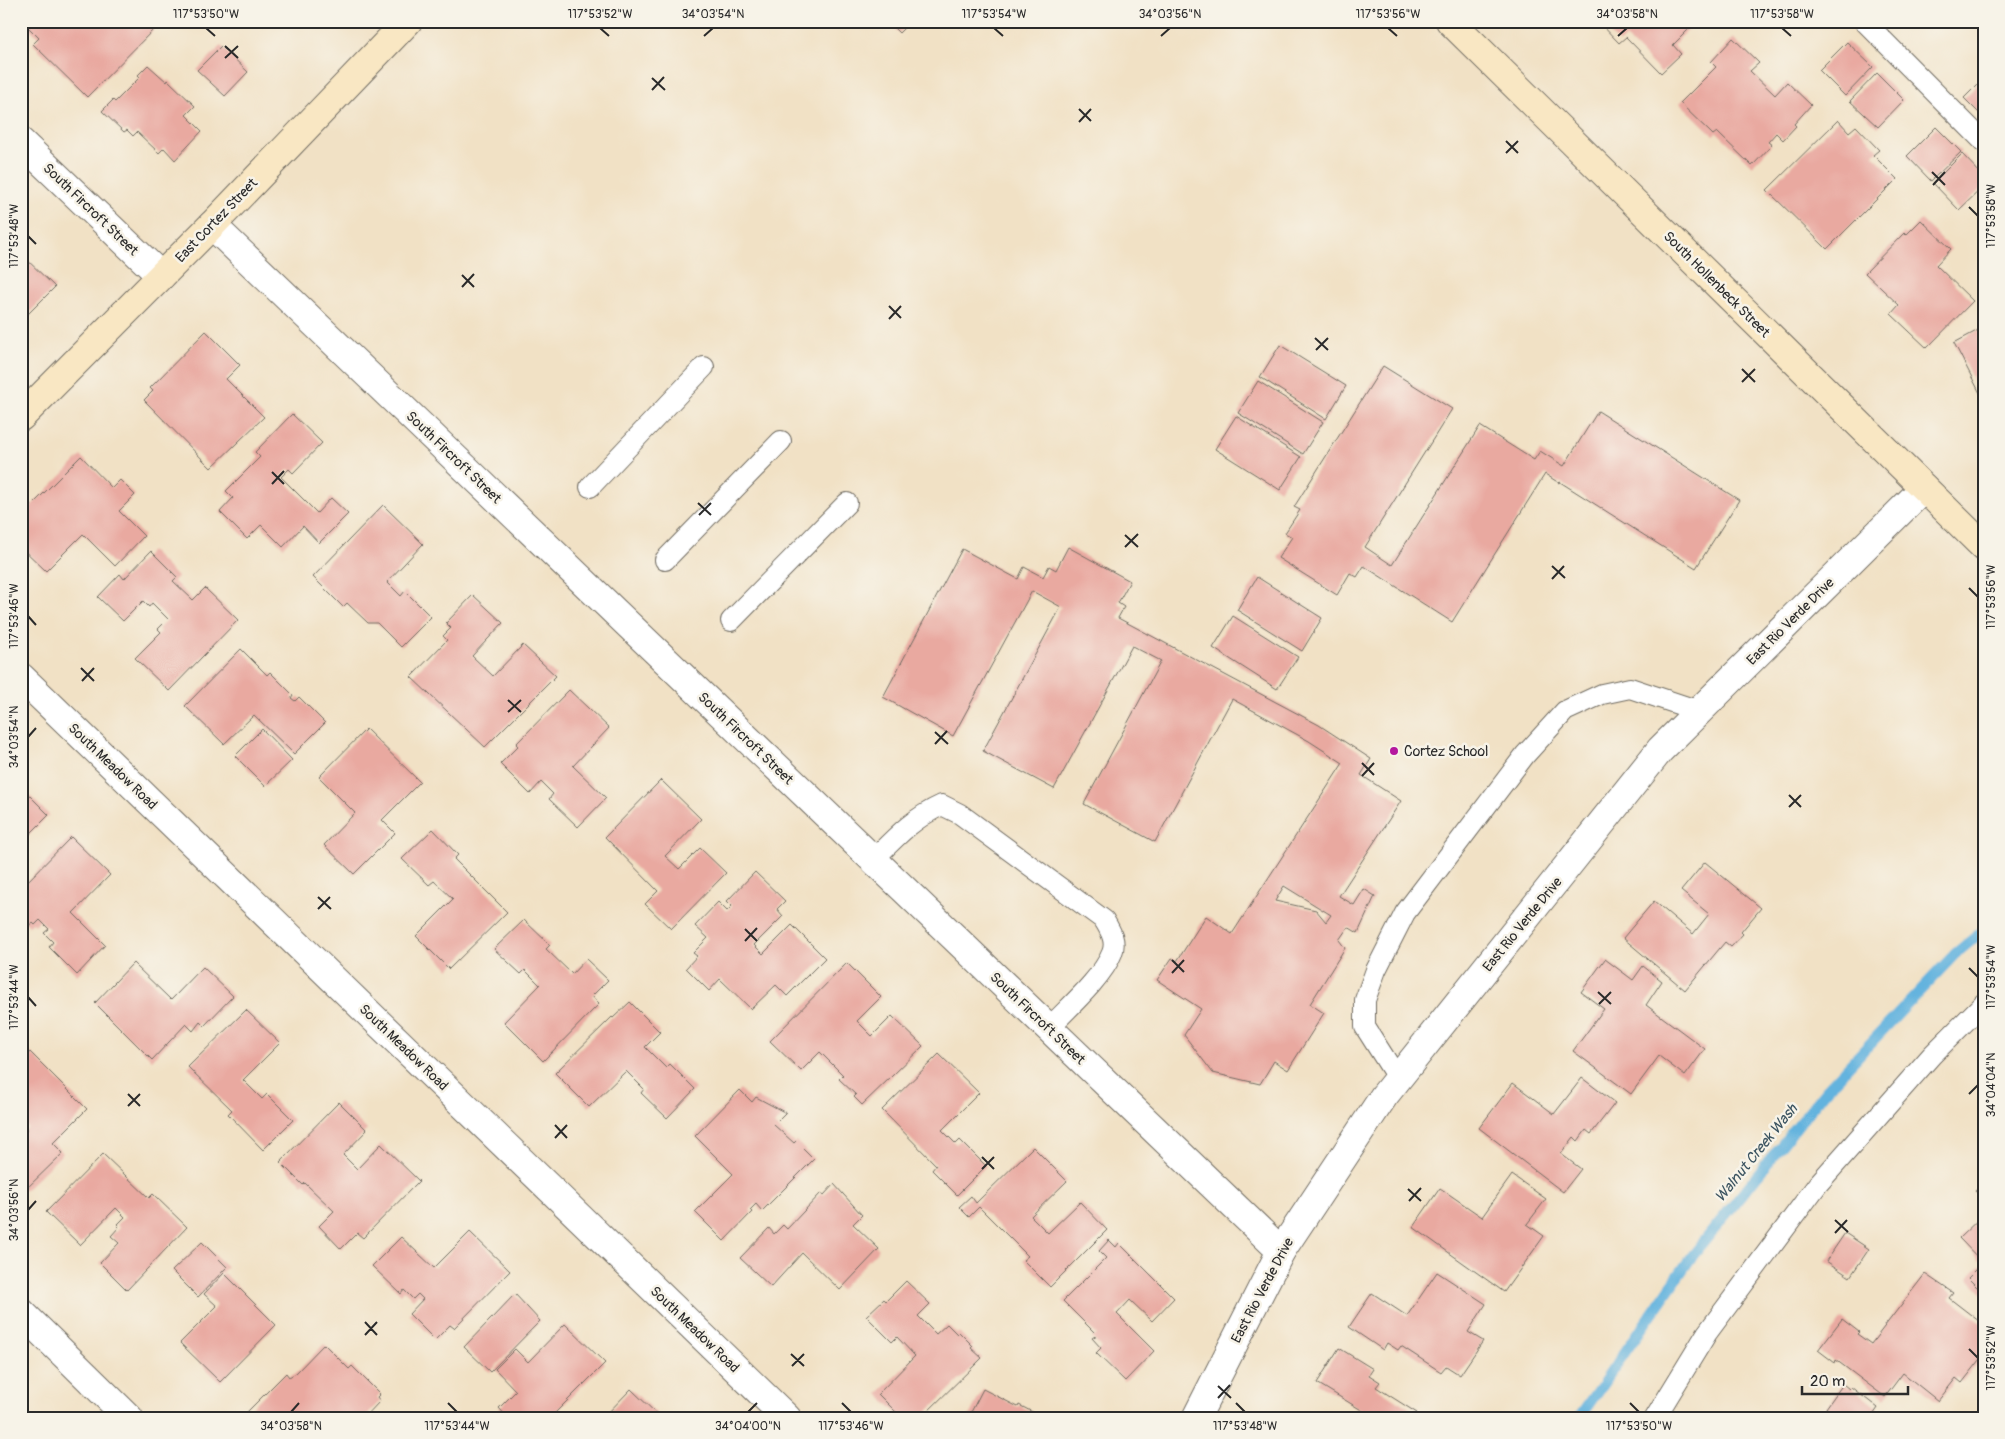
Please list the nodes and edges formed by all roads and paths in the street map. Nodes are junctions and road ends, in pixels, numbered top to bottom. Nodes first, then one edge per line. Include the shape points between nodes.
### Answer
1 (408, 21) edge
2 (1450, 21) edge
3 (1864, 21) edge
4 (21, 142) edge
5 (1984, 142) edge
6 (212, 225) junction
7 (161, 276) junction
8 (704, 367) dead end
9 (21, 417) edge
10 (781, 441) dead end
11 (590, 486) dead end
12 (1924, 488) junction
13 (847, 503) dead end
14 (1981, 539) edge
15 (665, 560) dead end
16 (731, 621) dead end
17 (21, 677) edge
18 (1699, 711) junction
19 (873, 860) junction
20 (1984, 1003) edge
21 (1049, 1028) junction
22 (1398, 1079) junction
23 (1281, 1250) junction
24 (21, 1312) edge
25 (129, 1418) edge
26 (787, 1418) edge
27 (1196, 1418) edge
28 (1655, 1418) edge

1 - 6 street, East Cortez Street
2 - 12 street, South Hollenbeck Street
3 - 5 lane
4 - 7 street, South Fircroft Street
6 - 7 street, East Cortez Street
6 - 19 street, South Fircroft Street
7 - 9 street, East Cortez Street
8 - 11 lane
10 - 15 lane
12 - 14 street, South Hollenbeck Street
12 - 18 street, East Rio Verde Drive
13 - 16 lane
17 - 26 street, South Meadow Road
18 - 22 street, East Rio Verde Drive via 1660,750
18 - 22 lane via 1630,688 1602,694 1566,711 1525,755 1405,913 1376,970 1365,1000 1365,1027
19 - 21 street, South Fircroft Street
19 - 21 lane via 906,827 925,812 942,805 960,814 1104,920 1113,933 1113,952 1100,974
20 - 28 lane via 1932,1055 1818,1184 1706,1333
21 - 23 street, South Fircroft Street
22 - 23 street, East Rio Verde Drive
23 - 27 street, East Rio Verde Drive
24 - 25 street

